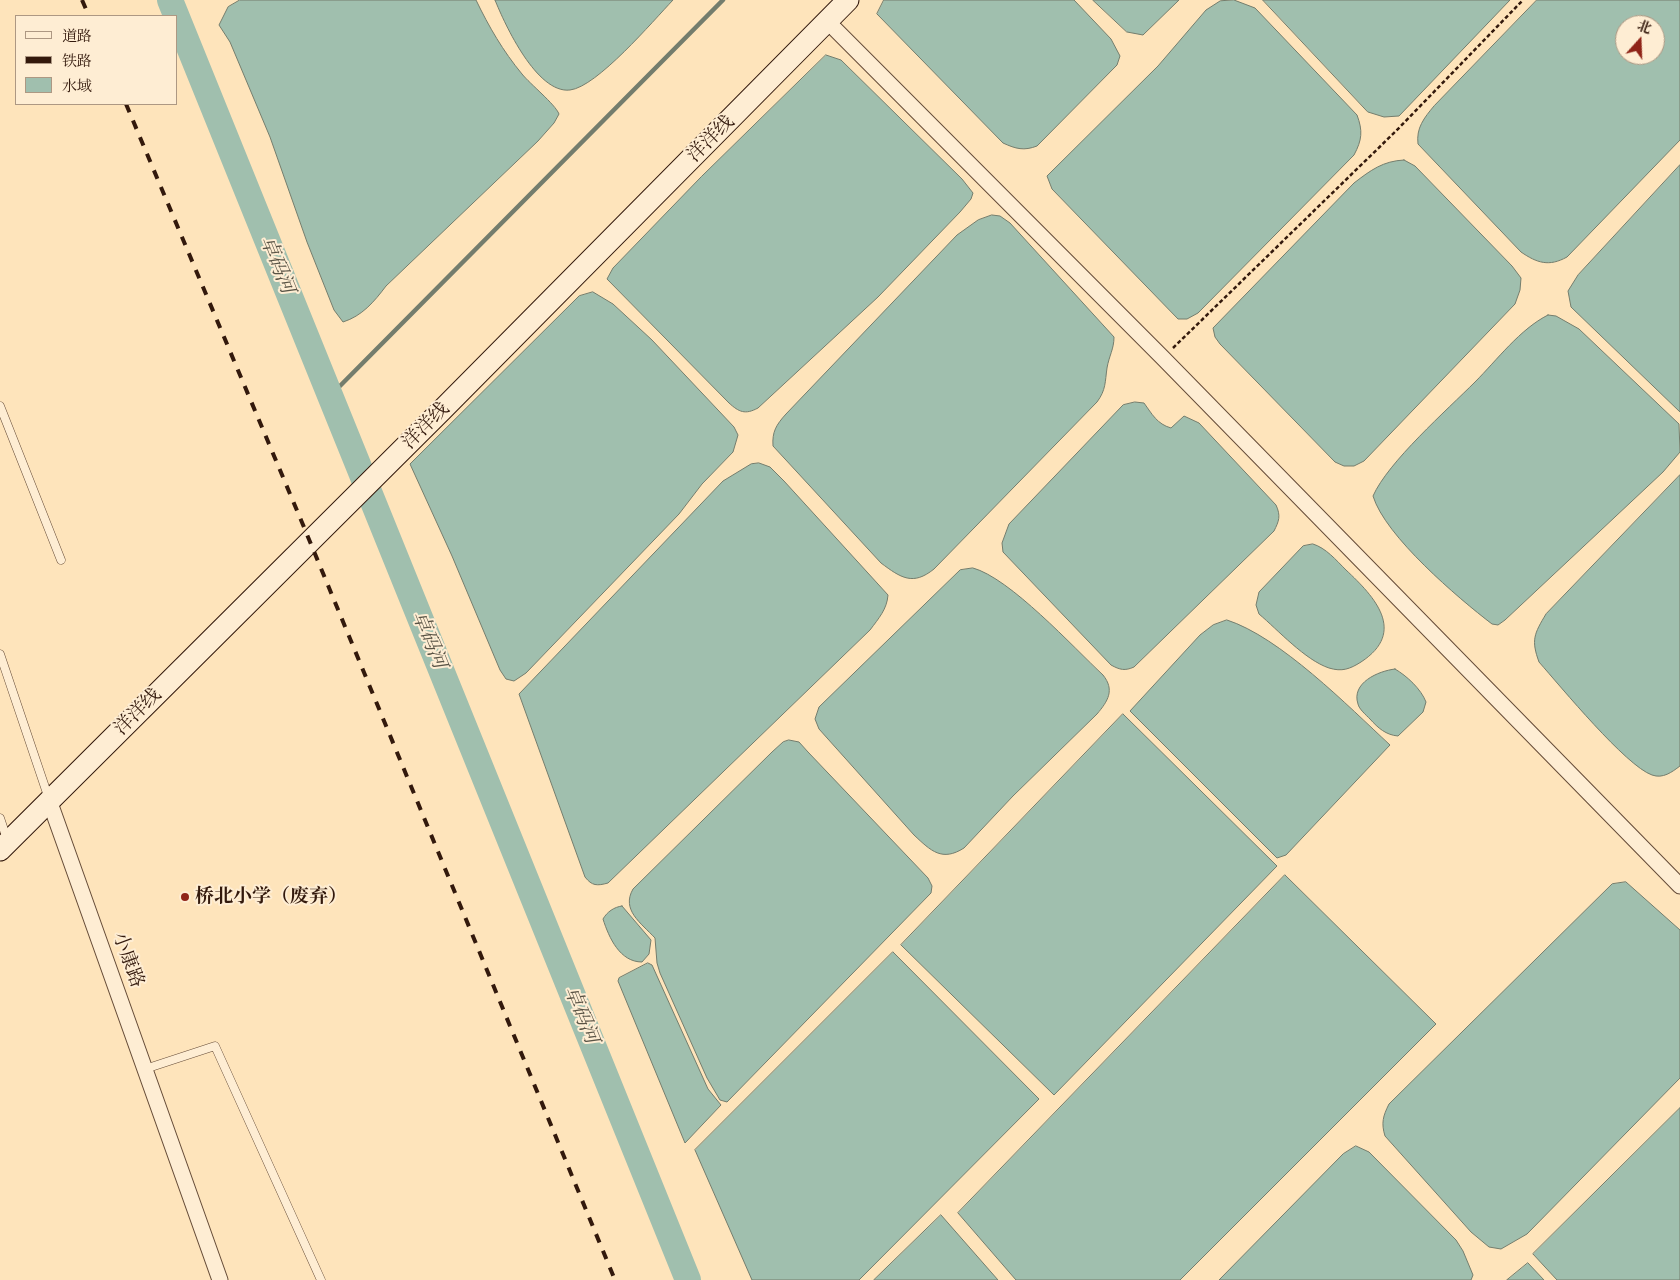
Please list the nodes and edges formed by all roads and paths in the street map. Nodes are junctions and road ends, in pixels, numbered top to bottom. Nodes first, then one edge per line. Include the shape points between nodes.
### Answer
1 (848, 0) edge
2 (1523, 0) edge
3 (828, 21) junction
4 (1163, 358) junction
5 (0, 406) edge
6 (61, 560) dead end
7 (0, 654) edge
8 (49, 800) junction
9 (0, 818) edge
10 (4, 846) edge
11 (1680, 886) edge
12 (145, 1069) junction
13 (220, 1280) edge
14 (321, 1280) edge

1 - 3 main road, 洋洋线
2 - 4 path via 1396,131
3 - 4 street
3 - 8 main road, 洋洋线
4 - 11 street
5 - 6 lane
7 - 8 lane, 小康路
8 - 10 main road, 洋洋线
8 - 12 street, 小康路
9 - 10 lane
12 - 13 street, 小康路
12 - 14 lane via 215,1046

